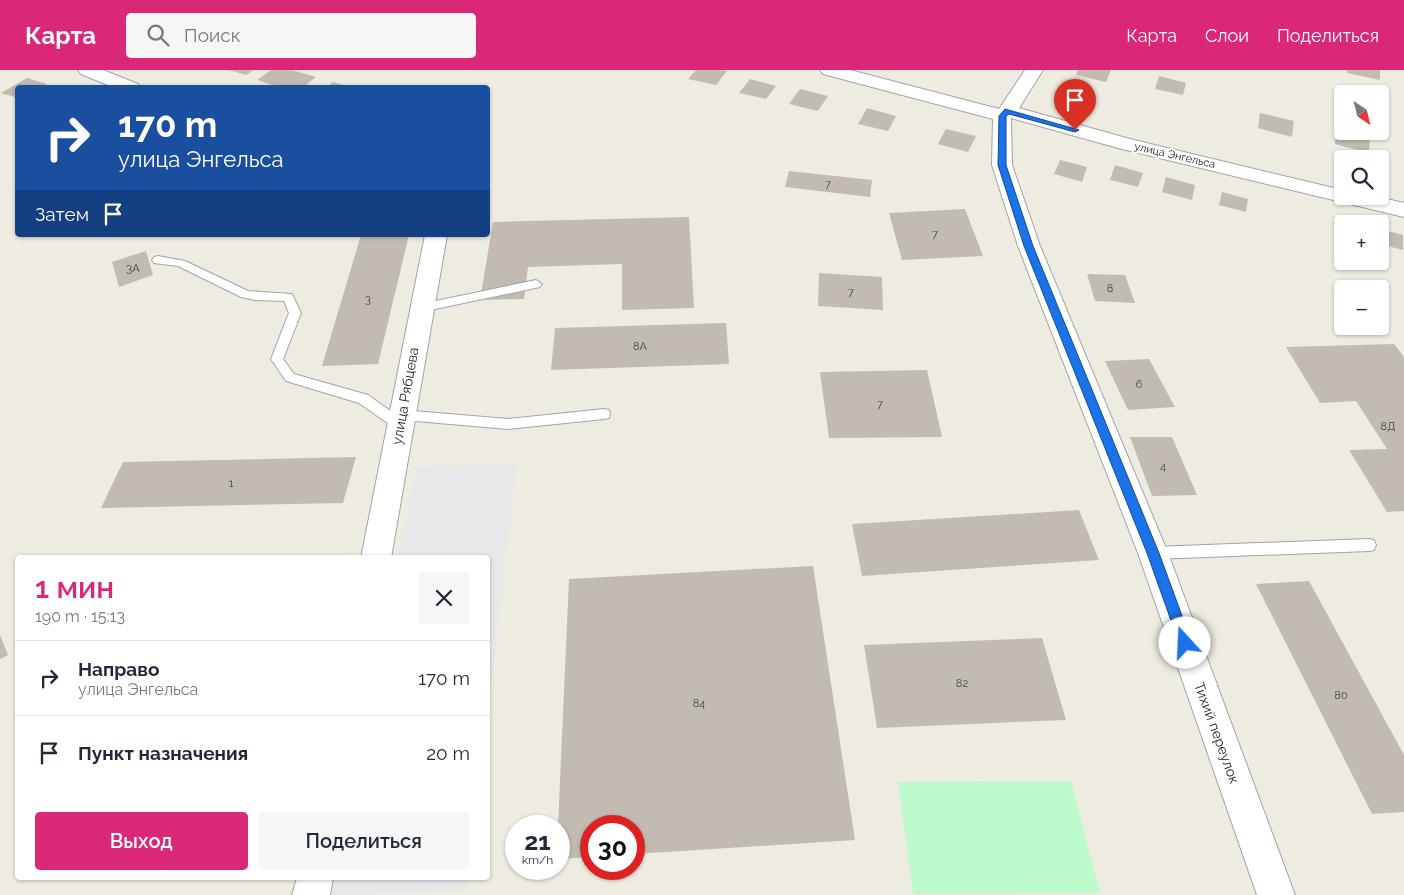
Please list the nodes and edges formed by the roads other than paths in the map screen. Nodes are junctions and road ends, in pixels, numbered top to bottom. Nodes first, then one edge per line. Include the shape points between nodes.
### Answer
1 (87, 70) edge
2 (830, 70) edge
3 (1034, 70) edge
4 (124, 85) edge
5 (1005, 113) junction
6 (1334, 194) edge
7 (1383, 205) edge
8 (1404, 210) edge
9 (436, 237) edge
10 (158, 260) dead end
11 (536, 284) dead end
12 (421, 308) junction
13 (604, 414) dead end
14 (401, 420) junction
15 (1369, 545) dead end
16 (1153, 553) junction
17 (377, 555) edge
18 (315, 880) edge
19 (311, 895) edge
20 (1276, 895) edge

1 - 4 street
2 - 5 street, улица Энгельса
3 - 5 street
5 - 6 street, улица Энгельса
5 - 16 street, Тихий переулок via 1002,165 1029,246
7 - 8 street, улица Энгельса
9 - 12 street, улица Рябцева
10 - 14 lane via 193,268 246,294 288,297 295,313 277,359 290,378 363,399
11 - 12 lane
12 - 14 street, улица Рябцева
13 - 14 lane via 508,424
14 - 17 street, улица Рябцева
15 - 16 lane
16 - 20 street, Тихий переулок
18 - 19 street

